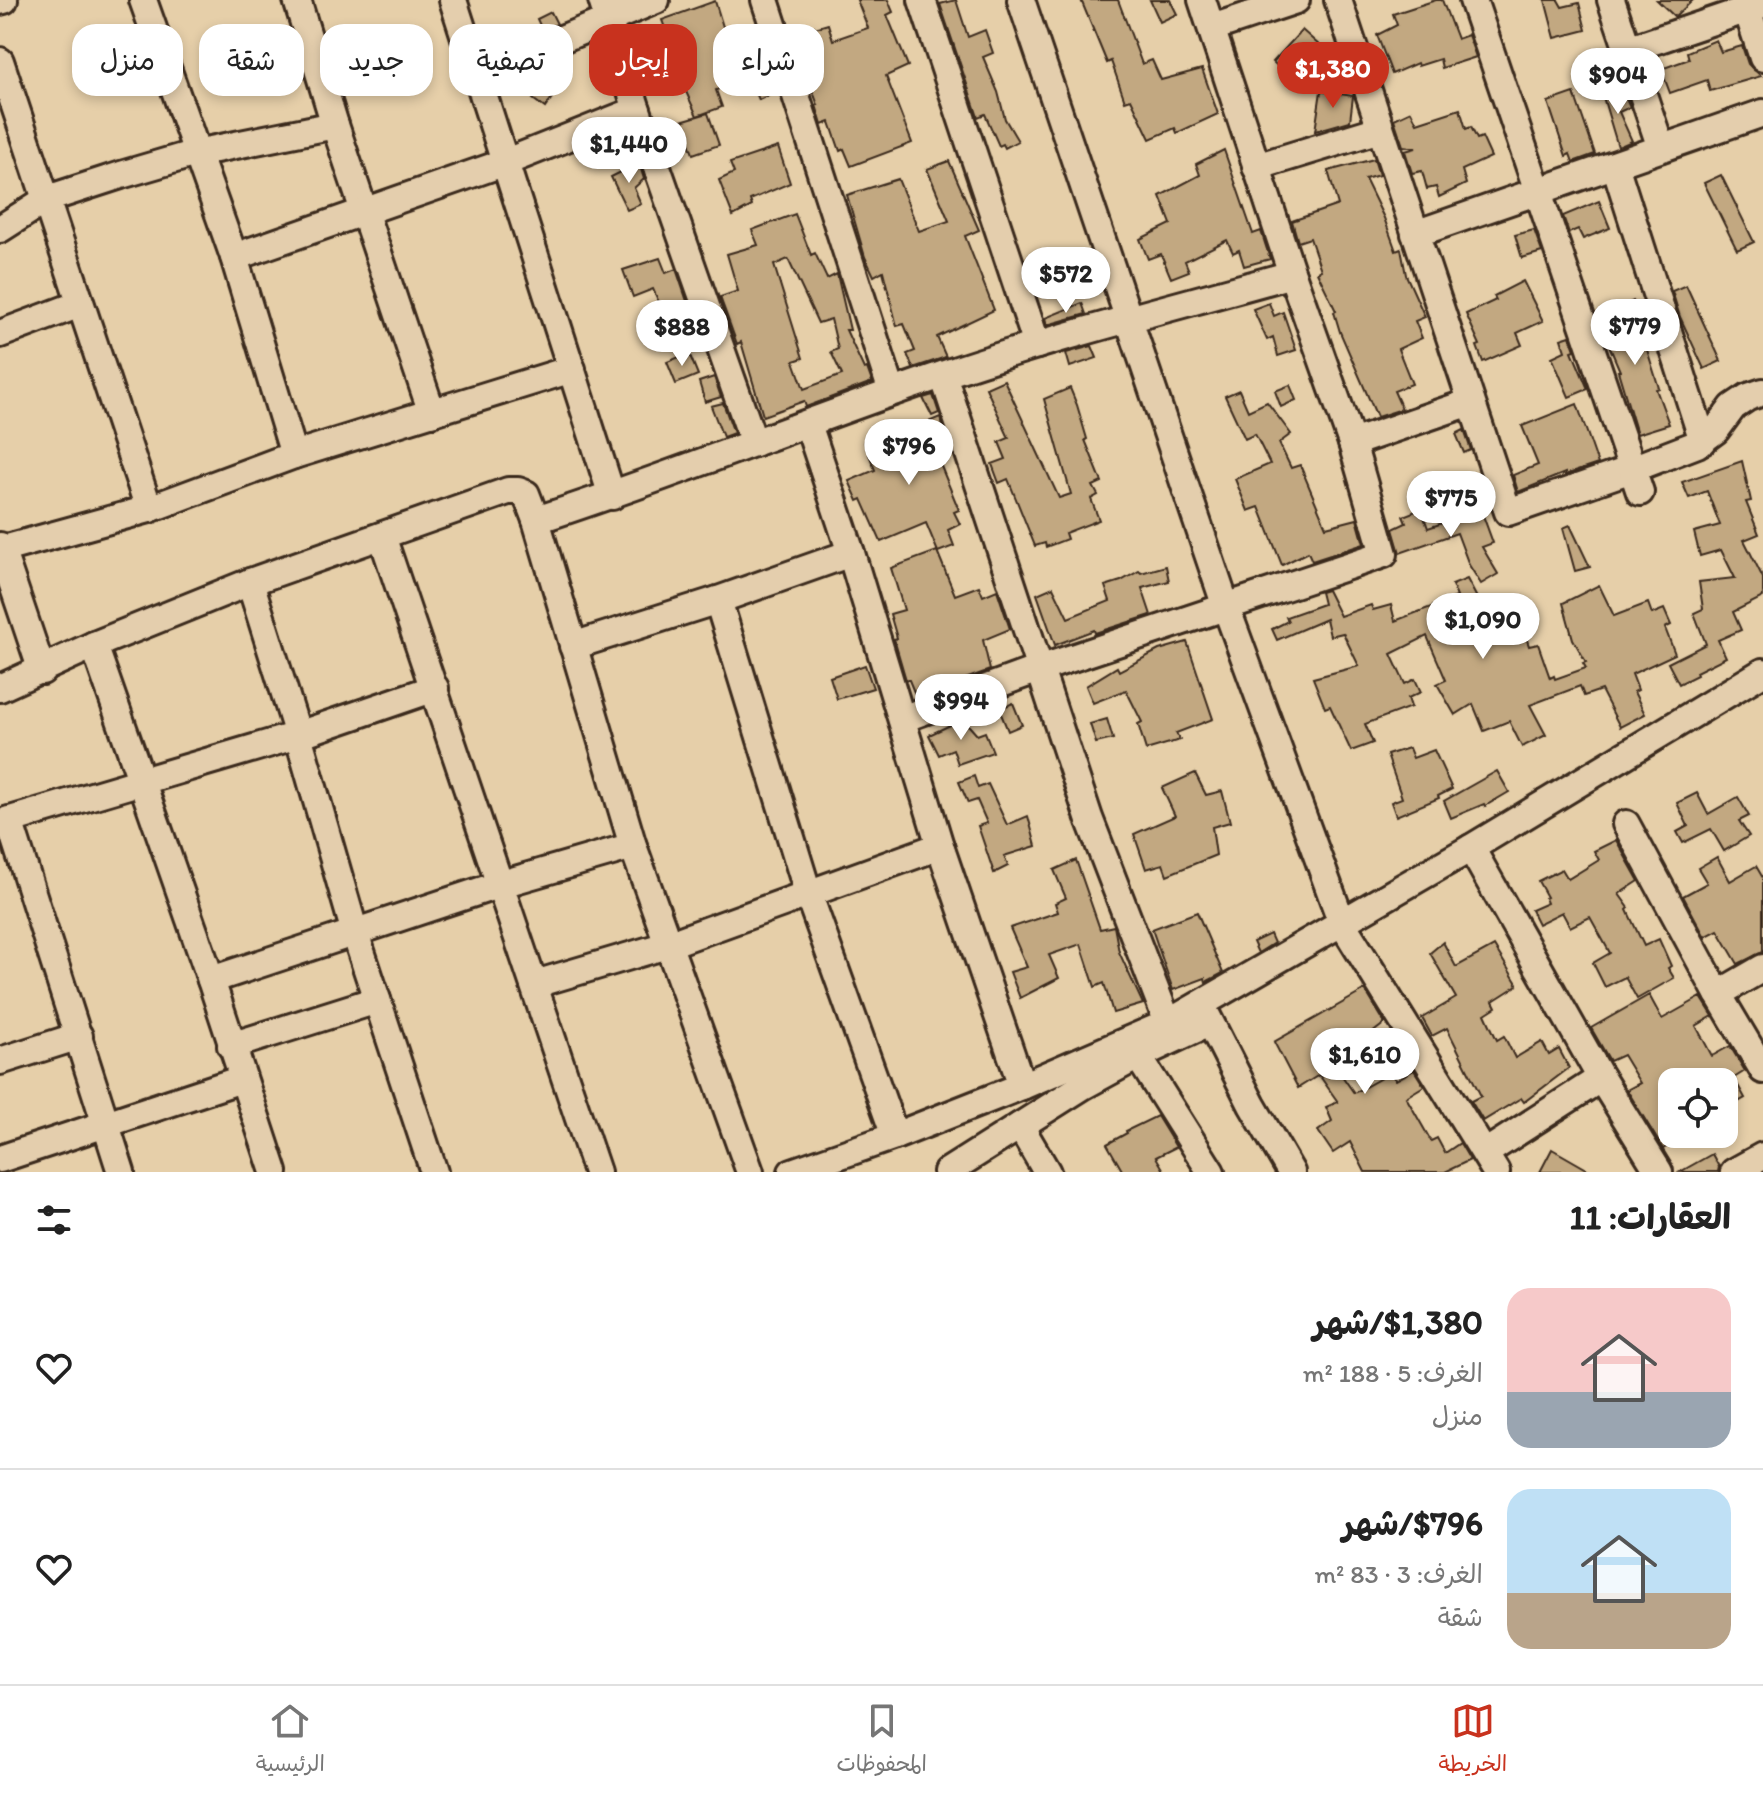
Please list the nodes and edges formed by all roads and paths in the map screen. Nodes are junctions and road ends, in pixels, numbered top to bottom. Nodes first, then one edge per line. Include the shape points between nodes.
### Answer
1 (143, 0) edge
2 (297, 0) edge
3 (453, 0) edge
4 (656, 0) edge
5 (765, 0) edge
6 (922, 0) edge
7 (1021, 0) edge
8 (1202, 0) edge
9 (1296, 0) edge
10 (1338, 0) edge
11 (1473, 0) edge
12 (1611, 0) edge
13 (1751, 5) edge
14 (605, 9) edge
15 (461, 24) edge
16 (573, 25) edge
17 (1212, 28) junction
18 (1627, 50) junction
19 (1763, 58) edge
20 (0, 61) edge
21 (484, 96) edge
22 (637, 110) junction
23 (1763, 113) edge
24 (335, 125) junction
25 (1380, 129) junction
26 (1661, 148) junction
27 (196, 153) junction
28 (506, 162) junction
29 (1615, 165) junction
30 (1256, 167) junction
31 (1538, 191) junction
32 (47, 199) junction
33 (366, 210) junction
34 (0, 229) edge
35 (1415, 234) junction
36 (234, 257) junction
37 (1292, 274) junction
38 (80, 304) junction
39 (1128, 321) junction
40 (0, 334) edge
41 (1037, 345) junction
42 (572, 369) junction
43 (943, 375) junction
44 (892, 392) junction
45 (1763, 392) edge
46 (1471, 402) junction
47 (432, 413) junction
48 (808, 424) junction
49 (1703, 441) junction
50 (754, 443) junction
51 (1352, 443) junction
52 (294, 455) junction
53 (1636, 481) junction
54 (612, 496) junction
55 (149, 509) junction
56 (536, 520) junction
57 (382, 536) junction
58 (0, 548) edge
59 (851, 553) junction
60 (250, 582) junction
61 (718, 600) junction
62 (1226, 607) junction
63 (94, 645) junction
64 (573, 646) junction
65 (1039, 669) junction
66 (42, 671) junction
67 (1763, 672) edge
68 (0, 688) edge
69 (435, 688) junction
70 (902, 719) junction
71 (298, 735) junction
72 (141, 782) junction
73 (5, 822) edge
74 (1626, 824) dead end
75 (633, 846) junction
76 (940, 846) junction
77 (1471, 848) junction
78 (498, 885) junction
79 (808, 893) junction
80 (1342, 923) junction
81 (355, 933) junction
82 (667, 945) junction
83 (1763, 968) edge
84 (211, 980) junction
85 (535, 984) junction
86 (1718, 994) junction
87 (377, 1000) junction
88 (1205, 1013) junction
89 (1168, 1023) junction
90 (79, 1036) junction
91 (231, 1046) junction
92 (1138, 1056) junction
93 (0, 1061) edge
94 (1763, 1070) edge
95 (1601, 1078) junction
96 (242, 1079) junction
97 (1022, 1086) junction
98 (106, 1125) junction
99 (1020, 1126) junction
100 (895, 1136) junction
101 (1763, 1156) edge
102 (0, 1159) edge
103 (1490, 1162) edge
104 (121, 1172) edge
105 (274, 1172) edge
106 (434, 1172) edge
107 (597, 1172) edge
108 (750, 1172) edge
109 (792, 1172) edge
110 (947, 1172) edge
111 (1047, 1172) edge
112 (1211, 1172) edge
113 (1291, 1172) edge
114 (1659, 1172) edge
115 (1734, 1172) edge

1 - 27 street
2 - 24 street
3 - 15 street
4 - 14 street
5 - 44 street
6 - 41 street
7 - 39 street
8 - 17 street
9 - 17 street
10 - 25 street
11 - 31 street
12 - 18 street
13 - 18 street
13 - 19 street
14 - 16 street
14 - 22 street
17 - 30 street
18 - 26 street
20 - 32 street
21 - 28 street
22 - 28 street
22 - 50 street
23 - 26 street
24 - 27 street
24 - 33 street
25 - 30 street
25 - 35 street
26 - 29 street
27 - 32 street
27 - 36 street
28 - 33 street
28 - 42 street
29 - 31 street
29 - 49 street
30 - 37 street
31 - 35 street
31 - 53 street
32 - 34 street
32 - 38 street
33 - 36 street
33 - 47 street
35 - 46 street
36 - 52 street
37 - 39 street
37 - 51 street
38 - 40 street
38 - 55 street
39 - 41 street
39 - 62 street
41 - 43 street
42 - 47 street
42 - 54 street
43 - 44 street
43 - 65 street
44 - 48 street
45 - 49 street via 1728,411
46 - 51 street
46 - 53 street via 1508,512
47 - 52 street
48 - 50 street
48 - 59 street
49 - 53 street
50 - 54 street
51 - 62 street via 1384,554
52 - 55 street
54 - 56 street
55 - 58 street
56 - 57 street via 526,494 508,491
56 - 64 street
57 - 60 street
57 - 69 street
58 - 66 street
59 - 61 street
59 - 70 street
60 - 63 street
60 - 71 street
61 - 64 street
61 - 79 street
62 - 65 street
62 - 80 street
63 - 66 street
63 - 72 street
64 - 75 street
65 - 70 street
65 - 89 street via 1089,818
66 - 68 street
67 - 77 street
69 - 71 street
69 - 78 street
70 - 76 street
71 - 72 street
71 - 81 street
72 - 73 street
72 - 84 street
73 - 90 street
74 - 86 street
75 - 78 street
75 - 82 street
76 - 79 street
76 - 97 street
77 - 80 street
77 - 95 street
78 - 81 street
78 - 85 street
79 - 82 street
79 - 100 street
80 - 88 street
80 - 103 street
81 - 84 street
81 - 87 street
82 - 85 street
82 - 108 street
83 - 86 street
84 - 91 street
85 - 107 street
86 - 94 street
87 - 91 street
87 - 106 street
88 - 89 street
88 - 92 street
88 - 113 street
89 - 97 street
90 - 93 street
90 - 98 street
91 - 96 street
92 - 99 street
92 - 112 street
95 - 103 street
95 - 114 street
96 - 98 street
96 - 105 street
97 - 100 street
98 - 102 street
98 - 104 street
99 - 110 street
99 - 111 street
100 - 109 street
101 - 115 street

